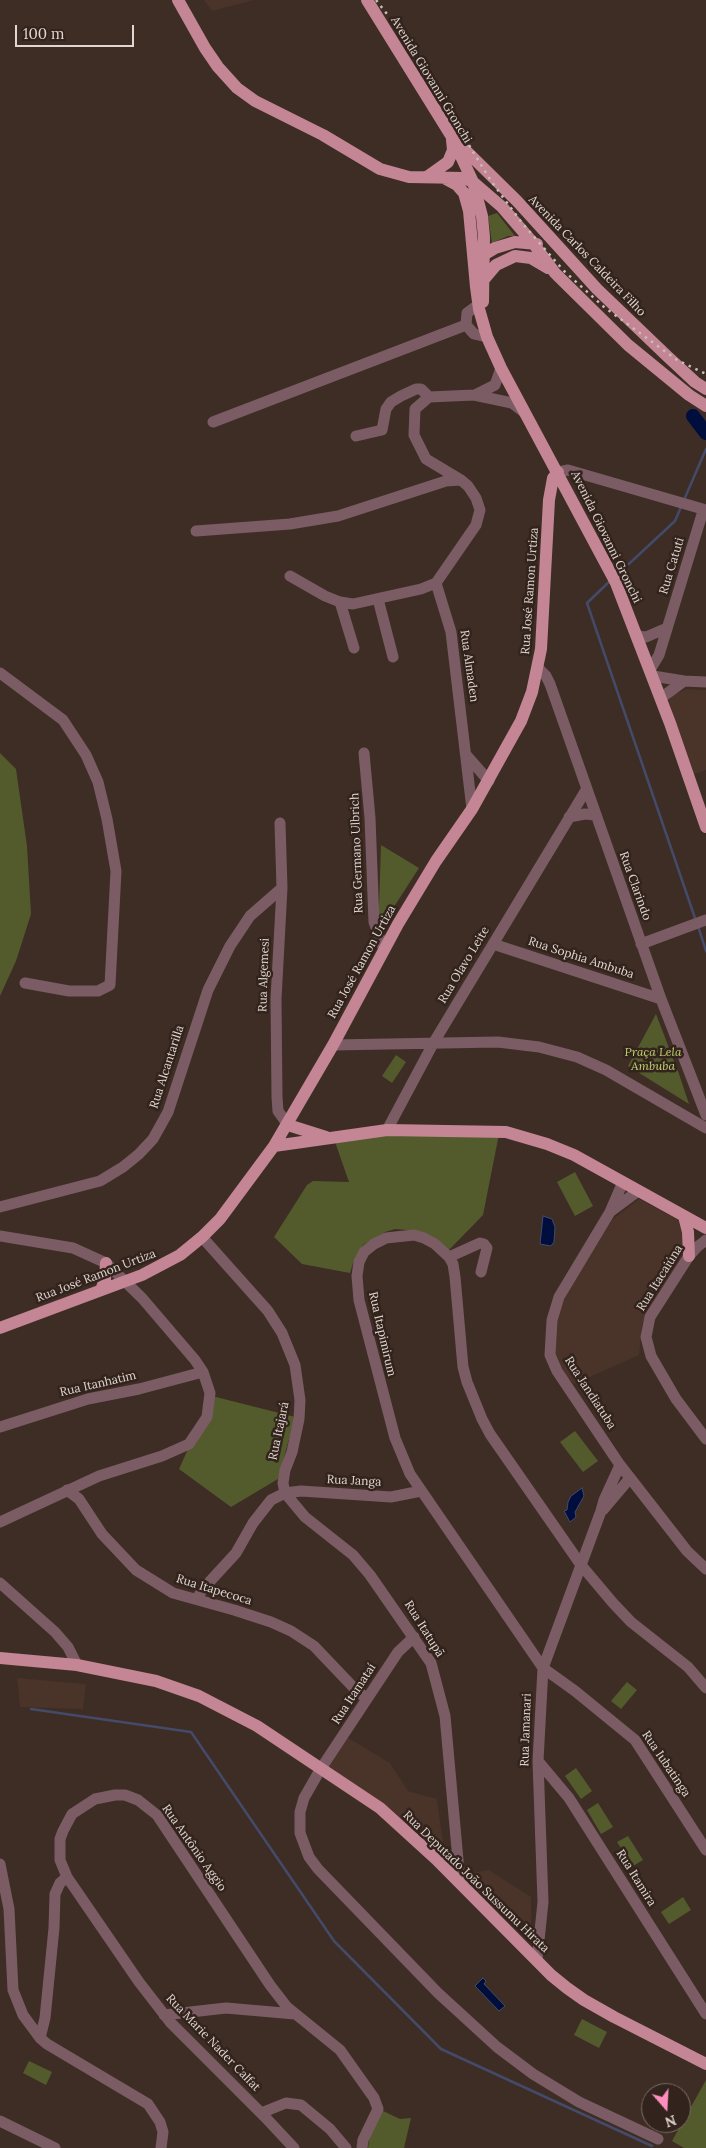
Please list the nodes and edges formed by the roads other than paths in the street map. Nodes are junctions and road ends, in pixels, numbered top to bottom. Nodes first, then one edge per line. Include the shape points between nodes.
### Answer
1 (178, 0) edge
2 (367, 0) edge
3 (376, 0) edge
4 (384, 28) junction
5 (452, 137) junction
6 (424, 178) junction
7 (444, 178) junction
8 (473, 182) junction
9 (502, 207) junction
10 (482, 216) junction
11 (533, 243) junction
12 (485, 254) junction
13 (568, 259) junction
14 (473, 267) junction
15 (555, 273) junction
16 (485, 278) junction
17 (478, 305) junction
18 (484, 324) junction
19 (466, 325) junction
20 (487, 337) junction
21 (501, 368) junction
22 (706, 390) edge
23 (474, 395) junction
24 (429, 396) junction
25 (706, 406) edge
26 (524, 412) junction
27 (213, 422) dead end
28 (356, 436) dead end
29 (558, 472) junction
30 (461, 480) junction
31 (704, 510) edge
32 (196, 531) dead end
33 (290, 576) dead end
34 (436, 582) junction
35 (378, 599) junction
36 (340, 602) junction
37 (667, 628) junction
38 (637, 636) junction
39 (354, 648) dead end
40 (393, 657) dead end
41 (538, 668) junction
42 (0, 673) edge
43 (652, 673) junction
44 (684, 681) junction
45 (706, 682) edge
46 (661, 698) junction
47 (364, 753) dead end
48 (467, 756) junction
49 (489, 780) junction
50 (586, 790) junction
51 (472, 809) junction
52 (595, 815) junction
53 (569, 818) junction
54 (280, 823) dead end
55 (706, 827) edge
56 (282, 888) junction
57 (706, 920) edge
58 (493, 944) junction
59 (641, 944) junction
60 (384, 950) junction
61 (25, 983) dead end
62 (661, 999) junction
63 (434, 1042) junction
64 (333, 1045) junction
65 (706, 1115) edge
66 (288, 1125) junction
67 (706, 1128) edge
68 (387, 1130) junction
69 (328, 1138) junction
70 (274, 1146) junction
71 (623, 1182) junction
72 (638, 1191) junction
73 (0, 1207) edge
74 (610, 1212) junction
75 (684, 1216) junction
76 (706, 1228) edge
77 (0, 1236) edge
78 (202, 1237) junction
79 (706, 1240) edge
80 (689, 1256) junction
81 (449, 1257) junction
82 (106, 1264) junction
83 (481, 1272) dead end
84 (127, 1281) junction
85 (101, 1290) junction
86 (0, 1328) edge
87 (203, 1372) junction
88 (0, 1427) edge
89 (706, 1440) edge
90 (620, 1465) junction
91 (630, 1478) junction
92 (67, 1490) junction
93 (421, 1491) junction
94 (285, 1493) junction
95 (601, 1511) junction
96 (0, 1522) edge
97 (581, 1565) junction
98 (706, 1569) edge
99 (0, 1583) edge
100 (197, 1599) junction
101 (414, 1636) junction
102 (0, 1658) edge
103 (78, 1665) junction
104 (543, 1668) junction
105 (706, 1688) edge
106 (367, 1699) junction
107 (538, 1761) junction
108 (320, 1770) junction
109 (706, 1850) edge
110 (0, 1864) edge
111 (67, 1878) junction
112 (460, 1882) junction
113 (537, 1960) junction
114 (295, 2014) junction
115 (706, 2014) edge
116 (164, 2015) junction
117 (40, 2038) junction
118 (706, 2064) edge
119 (261, 2112) junction
120 (0, 2121) edge
121 (658, 2139) dead end
122 (55, 2148) edge
123 (161, 2148) edge
124 (294, 2148) edge
125 (346, 2148) edge
126 (362, 2148) edge

1 - 6 main road via 218,68 254,101 380,169
2 - 4 main road, Avenida Giovanni Gronchi
3 - 4 main road
4 - 5 main road, Avenida Giovanni Gronchi
5 - 6 main road via 453,150 448,162
5 - 8 main road, Avenida Giovanni Gronchi
5 - 13 main road, Avenida Carlos Caldeira Filho via 517,201
6 - 7 main road
7 - 8 main road via 464,178
7 - 14 main road, Avenida Giovanni Gronchi via 464,193 469,211
8 - 9 main road
8 - 10 main road, Avenida Giovanni Gronchi
9 - 10 main road
9 - 11 main road
10 - 12 main road, Avenida Giovanni Gronchi
11 - 12 main road via 515,242
11 - 13 main road
11 - 15 main road
12 - 14 main road
12 - 16 main road, Avenida Giovanni Gronchi
13 - 22 main road, Avenida Carlos Caldeira Filho via 666,356
14 - 17 main road, Avenida Giovanni Gronchi
15 - 16 main road via 540,261 515,256 496,264
15 - 25 main road via 628,345 689,396
16 - 18 main road, Avenida Giovanni Gronchi
17 - 18 main road, Avenida Giovanni Gronchi
17 - 19 street via 467,313
18 - 20 main road, Avenida Giovanni Gronchi
19 - 20 street via 474,334
19 - 27 street
20 - 21 main road, Avenida Giovanni Gronchi
21 - 23 street via 495,385
21 - 26 main road, Avenida Giovanni Gronchi
23 - 24 street
23 - 26 street via 512,403
24 - 28 street via 421,389 401,396 386,409 382,430
24 - 30 street via 415,409 414,435 426,459
26 - 29 main road, Avenida Giovanni Gronchi
29 - 31 street via 568,470
29 - 38 main road, Avenida Giovanni Gronchi via 616,583
29 - 41 main road, Rua José Ramon Urtiza via 553,478 549,500
30 - 32 street via 446,481 338,516 290,524
30 - 34 street via 473,492 480,510 476,525
31 - 37 street, Rua Catuti
33 - 36 street
34 - 35 street
34 - 48 street, Rua Almaden via 451,632
35 - 36 street via 353,604
35 - 40 street
36 - 39 street
37 - 38 street via 646,637
37 - 43 street, Rua Catuti
38 - 43 main road, Avenida Giovanni Gronchi
41 - 49 main road, Rua José Ramon Urtiza via 521,721
41 - 50 street, Rua Clarindo via 550,684
42 - 61 street via 62,720 86,755 98,782 116,871 110,985 98,991 69,991
43 - 44 street
43 - 46 main road, Avenida Giovanni Gronchi
44 - 45 street
44 - 46 street
46 - 55 main road, Avenida Giovanni Gronchi
47 - 60 street, Rua Germano Ulbrich via 374,922
48 - 49 street
48 - 51 street, Rua Almaden
49 - 51 main road, Rua José Ramon Urtiza
50 - 52 street, Rua Clarindo
50 - 53 street, Rua Olavo Leite
51 - 60 main road, Rua José Ramon Urtiza via 436,860
52 - 53 street
52 - 59 street, Rua Clarindo
53 - 58 street, Rua Olavo Leite
54 - 56 street, Rua Algemesi
56 - 66 street, Rua Algemesi via 276,999 277,1097 278,1111
56 - 73 street, Rua Alcantarilla via 250,916 230,946 203,1004 168,1112 139,1154 100,1181
57 - 59 street
58 - 62 street, Rua Sophia Ambuba
58 - 63 street, Rua Olavo Leite
59 - 62 street, Rua Clarindo
60 - 64 main road, Rua José Ramon Urtiza
62 - 65 street, Rua Clarindo
63 - 64 street
63 - 67 street via 512,1043 577,1057 606,1070
63 - 68 street, Rua Olavo Leite
64 - 66 main road, Rua José Ramon Urtiza
66 - 69 main road
66 - 70 main road, Rua José Ramon Urtiza
68 - 69 main road
68 - 71 main road via 506,1132 574,1155
69 - 70 main road
70 - 78 main road, Rua José Ramon Urtiza via 239,1195
71 - 72 main road
71 - 74 street, Rua Jandiatuba
72 - 74 street, Rua Jandiatuba
72 - 75 main road
74 - 90 street, Rua Jandiatuba via 559,1297 552,1320 550,1355 557,1371
75 - 76 main road
75 - 80 main road
77 - 82 street via 72,1248
78 - 84 main road, Rua José Ramon Urtiza via 157,1269
78 - 94 street, Rua Itajará via 268,1311 295,1364 299,1419 285,1470
79 - 80 street, Rua Itacaiúna
80 - 89 street, Rua Itacaiúna via 650,1317 646,1337 650,1356
81 - 83 street via 484,1244 487,1248
81 - 93 street, Rua Itapimirum via 424,1238 393,1236 381,1239 364,1252 356,1276 359,1300 395,1438 400,1454
81 - 97 street via 455,1277 463,1367 482,1419
82 - 84 street
82 - 85 main road
84 - 85 main road, Rua José Ramon Urtiza
84 - 87 street
85 - 86 main road, Rua José Ramon Urtiza
87 - 88 street, Rua Itanhatim via 88,1399
87 - 92 street via 210,1393 210,1407 203,1425 189,1444
90 - 91 street, Rua Jandiatuba
90 - 95 street, Rua Jamanari
91 - 95 street, Rua Jamanari
91 - 98 street, Rua Jandiatuba via 687,1551
92 - 96 street
92 - 100 street, Rua Itapecoca via 79,1499 102,1534 136,1570 173,1593
93 - 94 street, Rua Janga via 391,1497 301,1491
93 - 104 street, Rua Itapimirum
94 - 100 street via 271,1500 236,1553
94 - 101 street, Rua Itatupã via 305,1517 353,1555
95 - 97 street, Rua Jamanari
97 - 104 street, Rua Jamanari
97 - 105 street via 621,1613 688,1667
99 - 103 street via 55,1632
100 - 106 street, Rua Itapecoca via 271,1622 305,1639
101 - 106 street, Rua Itamataí via 398,1652
101 - 112 street, Rua Itatupã via 431,1663 445,1716
102 - 103 main road, Rua Deputado João Sussumu Hirata
103 - 108 main road, Rua Deputado João Sussumu Hirata via 142,1677 199,1696 257,1726
104 - 107 street, Rua Jamanari
104 - 109 street, Rua Iubatinga via 636,1740
106 - 108 street, Rua Itamataí
107 - 113 street, Rua Jamanari via 543,1902
107 - 115 street, Rua Itamira via 569,1798
108 - 112 main road, Rua Deputado João Sussumu Hirata via 380,1808
108 - 121 street via 304,1798 300,1822 303,1843 318,1869 438,1993 497,2047 579,2102
110 - 117 street via 9,1909 13,1990 23,2015
111 - 114 street, Rua Antônio Aggio via 60,1860 60,1839 72,1814 85,1804 105,1796 125,1795 138,1800 157,1815 270,1985
111 - 116 street, Rua Marie Nader Calfat
111 - 117 street via 54,1894 54,1928
112 - 113 main road, Rua Deputado João Sussumu Hirata
113 - 118 main road, Rua Deputado João Sussumu Hirata via 584,2000
114 - 116 street via 226,2008
114 - 126 street, Rua Antônio Aggio via 340,2050 377,2104 378,2109
116 - 119 street, Rua Marie Nader Calfat
117 - 123 street via 148,2104 163,2132
119 - 124 street, Rua Marie Nader Calfat
119 - 125 street via 286,2103 301,2105 330,2129
120 - 122 street

